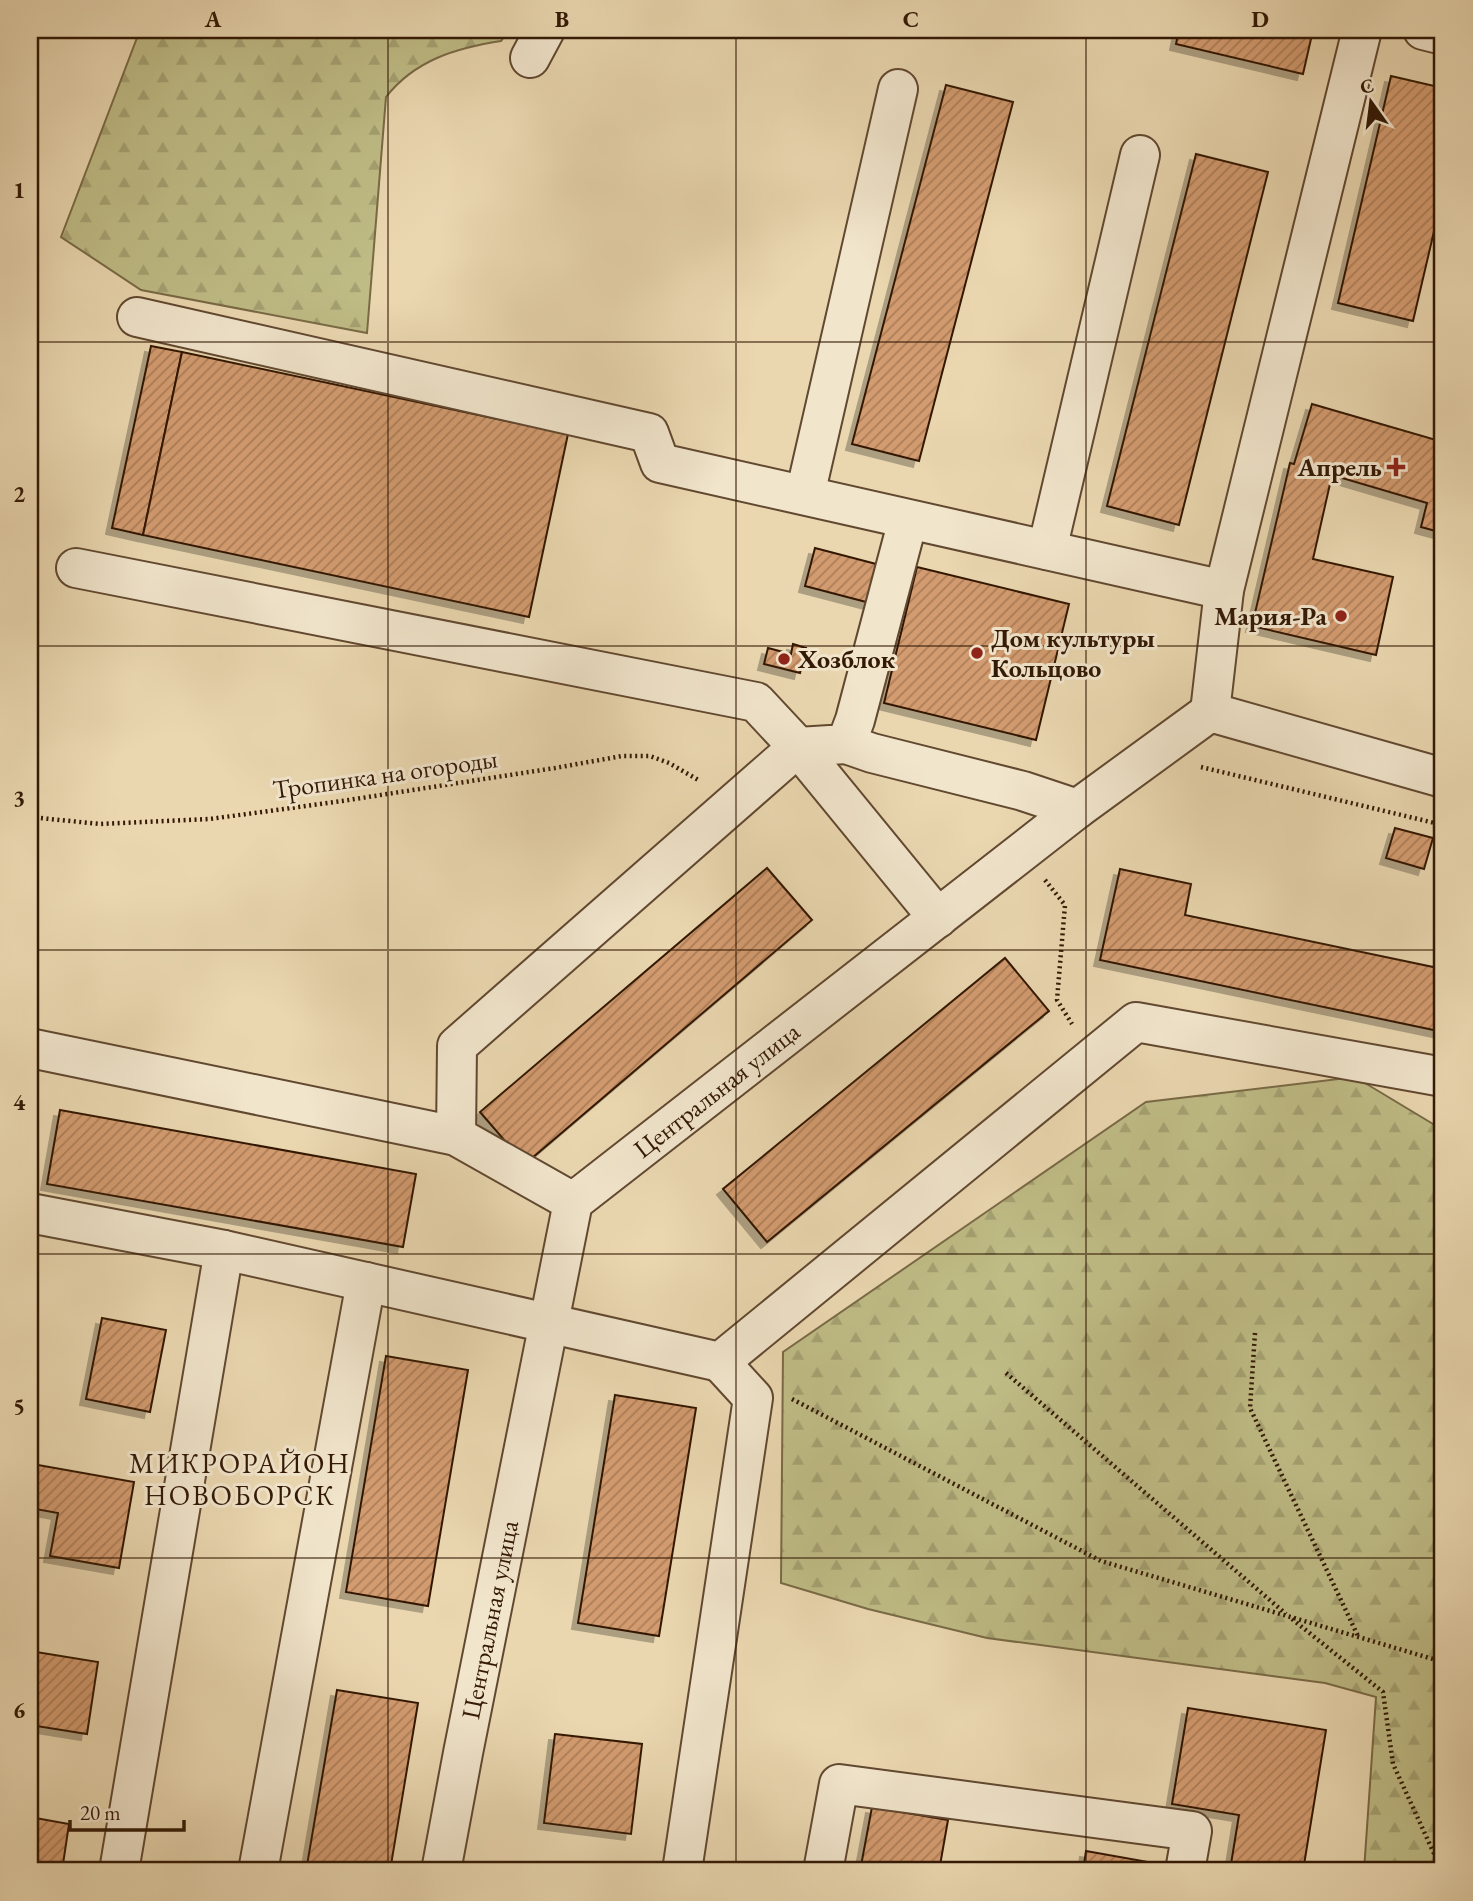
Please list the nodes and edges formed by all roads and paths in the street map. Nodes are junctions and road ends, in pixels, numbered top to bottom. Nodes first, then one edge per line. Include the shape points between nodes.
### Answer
1 (1362, 30) edge
2 (1423, 30) edge
3 (1443, 36) edge
4 (898, 89) dead end
5 (1140, 155) dead end
6 (137, 317) dead end
7 (805, 495) junction
8 (908, 520) junction
9 (1047, 551) junction
10 (76, 568) dead end
11 (1224, 590) junction
12 (1210, 712) junction
13 (846, 744) junction
14 (798, 747) junction
15 (1191, 765) dead end
16 (1443, 778) edge
17 (730, 806) junction
18 (1077, 809) junction
19 (30, 817) edge
20 (1443, 825) edge
21 (1039, 873) dead end
22 (938, 918) junction
23 (30, 1048) edge
24 (1093, 1057) junction
25 (1443, 1077) edge
26 (456, 1136) junction
27 (573, 1202) junction
28 (30, 1213) edge
29 (224, 1250) junction
30 (366, 1282) junction
31 (548, 1324) junction
32 (1255, 1333) dead end
33 (720, 1362) junction
34 (1006, 1373) dead end
35 (781, 1394) dead end
36 (1289, 1616) junction
37 (1359, 1637) junction
38 (1443, 1662) edge
39 (119, 1871) edge
40 (258, 1871) edge
41 (442, 1871) edge
42 (682, 1871) edge
43 (823, 1871) edge
44 (1185, 1871) edge
45 (1442, 1871) edge

1 - 11 street
2 - 3 street
4 - 7 street
5 - 9 street
6 - 7 street via 649,433 660,463
7 - 8 street
8 - 9 street
8 - 13 street
9 - 11 street
10 - 14 street via 756,702
11 - 12 street
12 - 16 street
12 - 18 street, Центральная улица
13 - 14 street
13 - 18 street
14 - 17 street
14 - 22 street
15 - 20 path
17 - 19 path, Тропинка на огороды via 669,763 650,756 622,756 210,819 100,824
17 - 26 street via 457,1046
18 - 22 street, Центральная улица
21 - 24 path via 1065,905 1057,1000
22 - 27 street, Центральная улица
23 - 26 street
24 - 25 street via 1136,1022
24 - 33 street
26 - 27 street
27 - 31 street, Центральная улица
28 - 29 street
29 - 30 street
29 - 39 street
30 - 31 street
30 - 40 street
31 - 33 street
31 - 41 street, Центральная улица
32 - 37 path via 1250,1408
33 - 42 street via 753,1398
34 - 36 path
35 - 36 path via 1101,1561
36 - 37 path
36 - 45 path via 1383,1692 1393,1764
37 - 38 path
43 - 44 street via 838,1784 1192,1831

